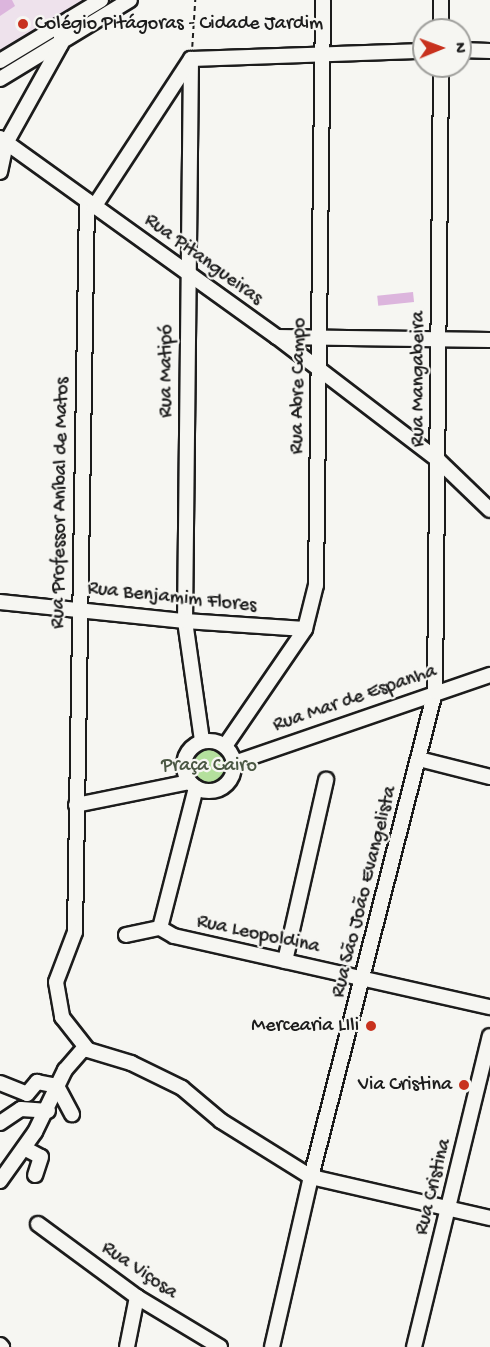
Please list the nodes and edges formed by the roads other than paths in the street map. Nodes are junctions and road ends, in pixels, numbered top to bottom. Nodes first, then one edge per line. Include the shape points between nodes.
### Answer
1 (101, 0) edge
2 (130, 0) edge
3 (323, 0) edge
4 (441, 0) edge
5 (441, 18) edge
6 (61, 26) junction
7 (61, 44) junction
8 (412, 51) edge
9 (472, 51) edge
10 (490, 51) edge
11 (323, 53) junction
12 (191, 59) junction
13 (0, 61) edge
14 (441, 78) edge
15 (0, 79) edge
16 (3, 141) edge
17 (0, 172) edge
18 (91, 204) junction
19 (187, 271) junction
20 (277, 337) junction
21 (320, 340) junction
22 (438, 340) junction
23 (490, 340) edge
24 (319, 371) junction
25 (438, 460) junction
26 (490, 510) edge
27 (0, 602) edge
28 (78, 608) junction
29 (185, 621) junction
30 (305, 629) junction
31 (490, 675) edge
32 (435, 692) junction
33 (202, 741) junction
34 (225, 746) junction
35 (419, 759) junction
36 (234, 762) junction
37 (490, 777) edge
38 (326, 780) dead end
39 (192, 785) junction
40 (76, 806) junction
41 (160, 928) junction
42 (126, 935) dead end
43 (286, 954) junction
44 (364, 978) junction
45 (490, 1007) edge
46 (490, 1036) edge
47 (85, 1047) junction
48 (0, 1083) edge
49 (57, 1086) junction
50 (48, 1111) junction
51 (72, 1114) dead end
52 (0, 1123) edge
53 (24, 1148) junction
54 (35, 1175) dead end
55 (311, 1177) junction
56 (0, 1181) edge
57 (449, 1208) junction
58 (490, 1218) edge
59 (38, 1224) dead end
60 (137, 1297) junction
61 (127, 1347) edge
62 (220, 1347) edge
63 (272, 1347) edge
64 (414, 1347) edge

1 - 6 street
2 - 7 street
3 - 11 street, Rua Abre Campo
4 - 5 street
6 - 7 street
6 - 13 street
7 - 15 street
7 - 16 street
8 - 11 street
9 - 10 street
11 - 12 street
11 - 21 street, Rua Abre Campo
12 - 18 street
12 - 19 street, Rua Matipó
14 - 22 street, Rua Mangabeira
16 - 17 street
16 - 18 street, Rua Pitangueiras
18 - 19 street, Rua Pitangueiras
18 - 28 street, Rua Professor Aníbal de Matos
19 - 20 street, Rua Pitangueiras
19 - 29 street, Rua Matipó
20 - 21 street
20 - 24 street, Rua Pitangueiras
21 - 22 street
21 - 24 street, Rua Abre Campo
22 - 23 street
22 - 25 street, Rua Mangabeira
24 - 25 street, Rua Pitangueiras
24 - 30 street, Rua Abre Campo via 316,585
25 - 26 street, Rua Pitangueiras
25 - 32 street, Rua Mangabeira
27 - 28 street, Rua Benjamim Flores
28 - 29 street, Rua Benjamim Flores
28 - 40 street, Rua Professor Aníbal de Matos
29 - 30 street, Rua Benjamim Flores
29 - 33 street, Rua Matipó
30 - 34 street, Rua Abre Campo
31 - 32 street, Rua Mar de Espanha
32 - 35 street, Rua São João Evangelista
32 - 36 street, Rua Mar de Espanha
33 - 34 street
33 - 39 street via 185,758
34 - 36 street
35 - 37 street
35 - 44 street, Rua São João Evangelista
36 - 39 street via 232,777 223,787 209,792
38 - 43 street
39 - 40 street
39 - 41 street
40 - 47 street, Rua Professor Aníbal de Matos via 82,902 75,932 59,967 57,1001 62,1017
41 - 42 street
41 - 43 street, Rua Leopoldina via 174,936
43 - 44 street, Rua Leopoldina
44 - 45 street, Rua Leopoldina
44 - 55 street, Rua São João Evangelista
46 - 57 street, Rua Cristina
47 - 49 street
47 - 55 street via 131,1063 182,1088 221,1121
48 - 49 street via 27,1094 36,1082
49 - 50 street
49 - 51 street
50 - 52 street via 21,1109
50 - 53 street
53 - 54 street via 41,1157
53 - 56 street
55 - 57 street
55 - 63 street, Rua São João Evangelista
57 - 58 street
57 - 64 street, Rua Cristina
59 - 60 street, Rua Viçosa
60 - 61 street
60 - 62 street, Rua Viçosa

